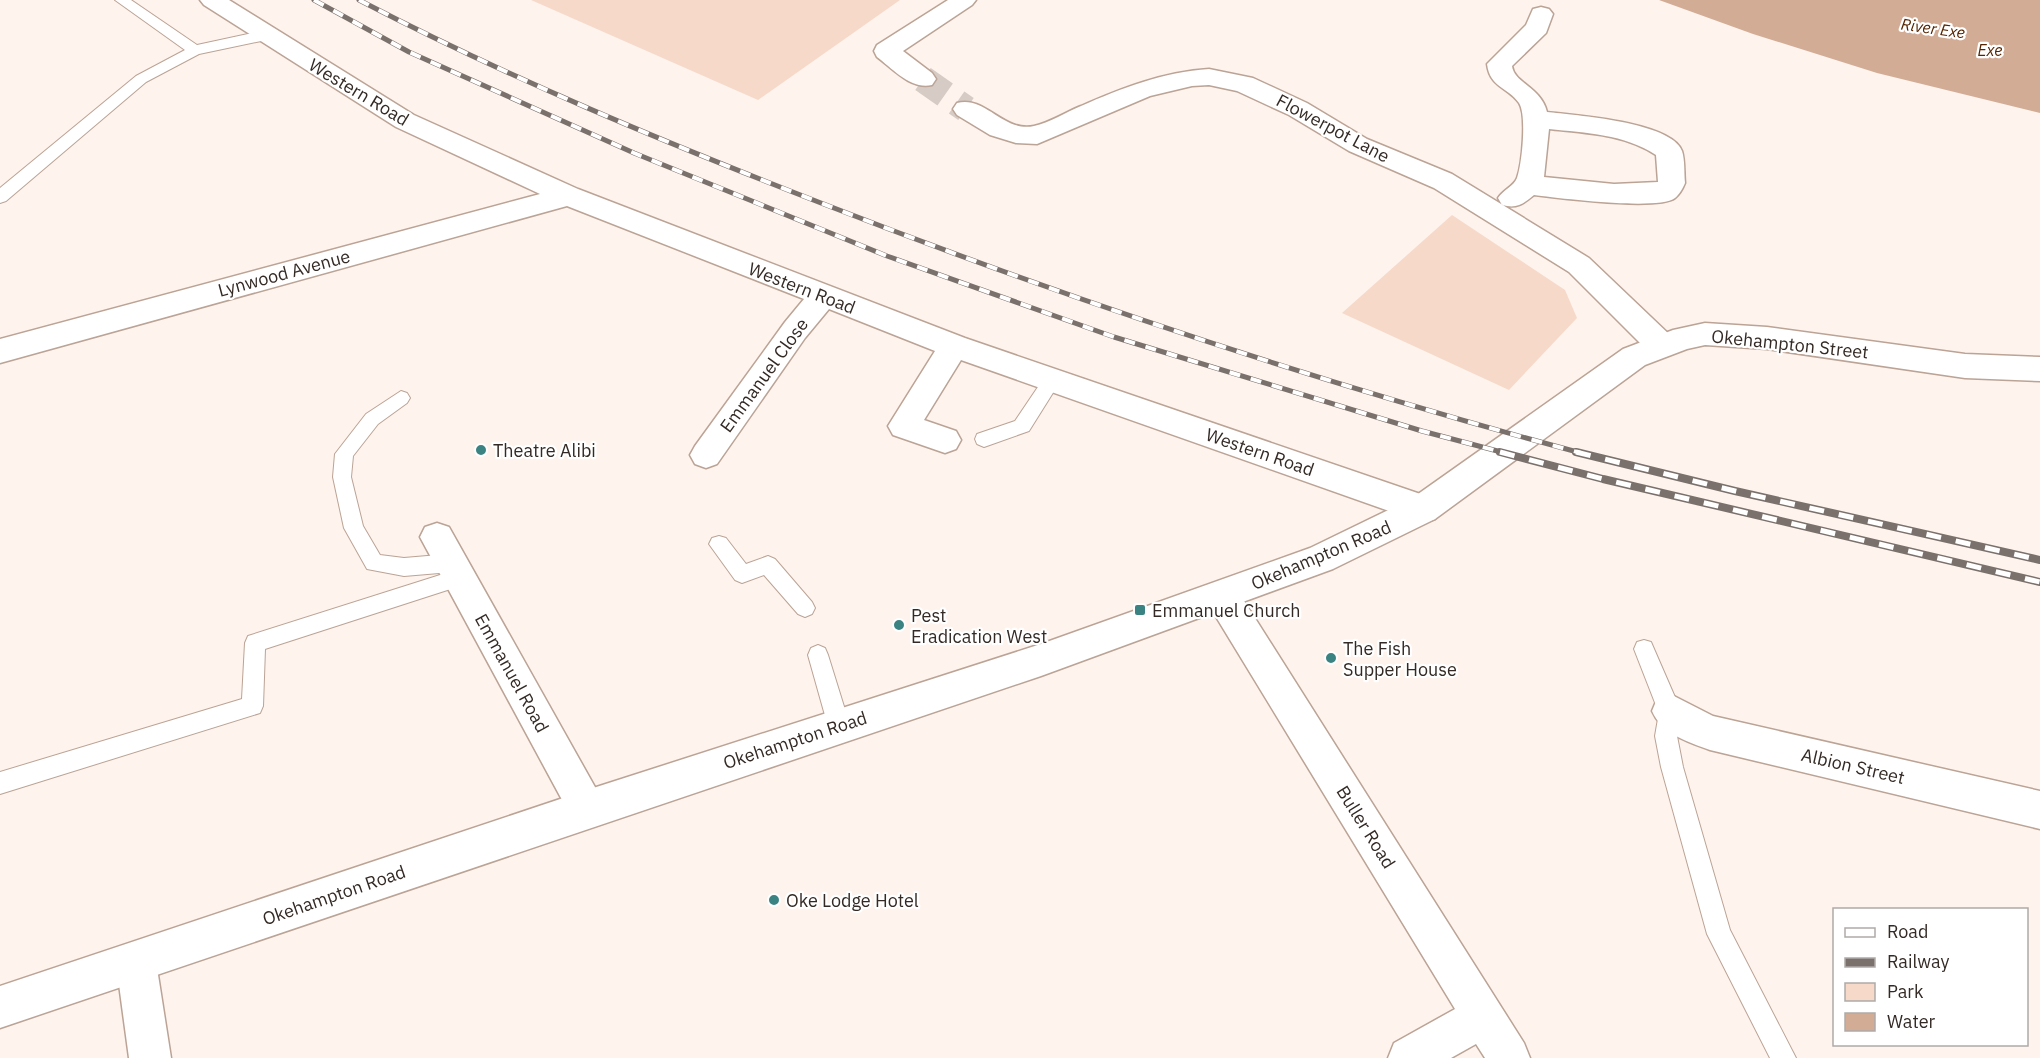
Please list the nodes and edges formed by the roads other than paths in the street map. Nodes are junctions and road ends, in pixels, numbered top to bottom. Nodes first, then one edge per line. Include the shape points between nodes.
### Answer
1 (122, 0) edge
2 (212, 0) edge
3 (964, 0) edge
4 (1541, 14) dead end
5 (266, 35) junction
6 (195, 50) junction
7 (923, 79) tunnel mouth
8 (966, 109) tunnel mouth
9 (1535, 119) junction
10 (1529, 185) junction
11 (568, 196) junction
12 (0, 197) edge
13 (1493, 211) junction
14 (824, 297) junction
15 (1661, 345) junction
16 (954, 346) junction
17 (0, 351) edge
18 (2040, 369) edge
19 (1052, 380) junction
20 (401, 398) dead end
21 (1559, 409) joint
22 (984, 439) dead end
23 (945, 440) dead end
24 (706, 455) dead end
25 (1423, 509) junction
26 (719, 544) dead end
27 (449, 559) junction
28 (1222, 596) junction
29 (805, 608) dead end
30 (1644, 649) dead end
31 (818, 655) dead end
32 (1670, 711) junction
33 (839, 726) junction
34 (0, 783) edge
35 (587, 809) junction
36 (2040, 810) edge
37 (136, 962) junction
38 (0, 1007) edge
39 (1484, 1017) junction
40 (150, 1058) edge
41 (1409, 1058) edge
42 (1509, 1058) edge
43 (1783, 1058) edge

1 - 6 lane
2 - 5 street, Western Road
3 - 7 street via 886,51
4 - 9 street via 1537,28 1499,64 1502,76 1530,99
5 - 6 lane
5 - 11 street, Western Road via 405,121
6 - 12 lane via 141,79
8 - 13 street, Flowerpot Lane via 1010,135 1029,136 1143,89 1192,78 1223,79 1244,84 1298,109 1358,145 1443,181
9 - 10 street
9 - 10 street via 1623,131 1656,141 1669,151 1672,183 1665,192 1614,194
10 - 13 street
11 - 14 street, Western Road
11 - 17 street, Lynwood Avenue
13 - 15 street, Flowerpot Lane via 1579,265
14 - 16 street, Western Road
14 - 24 street, Emmanuel Close via 795,330
15 - 18 street, Okehampton Street via 1705,334 1767,338 1965,366
15 - 21 street, Okehampton Street via 1634,357
16 - 19 street, Western Road
16 - 23 street via 904,426
19 - 22 lane via 1022,426
19 - 25 street, Western Road
20 - 27 lane via 372,418 344,454 342,477 354,528 374,563 404,567
21 - 25 street, Okehampton Road
25 - 28 street, Okehampton Road via 1322,559
26 - 29 lane via 742,574 768,565
27 - 34 lane via 255,643 252,706
27 - 35 street, Emmanuel Road
28 - 33 street, Okehampton Road
28 - 39 street, Buller Road
30 - 32 lane
31 - 33 lane
32 - 36 street, Albion Street via 1710,733
32 - 43 lane via 1666,725 1670,757 1719,934
33 - 35 street, Okehampton Road
35 - 37 street, Okehampton Road
37 - 38 street, Okehampton Road
37 - 40 street
39 - 41 street
39 - 42 street, Buller Road

